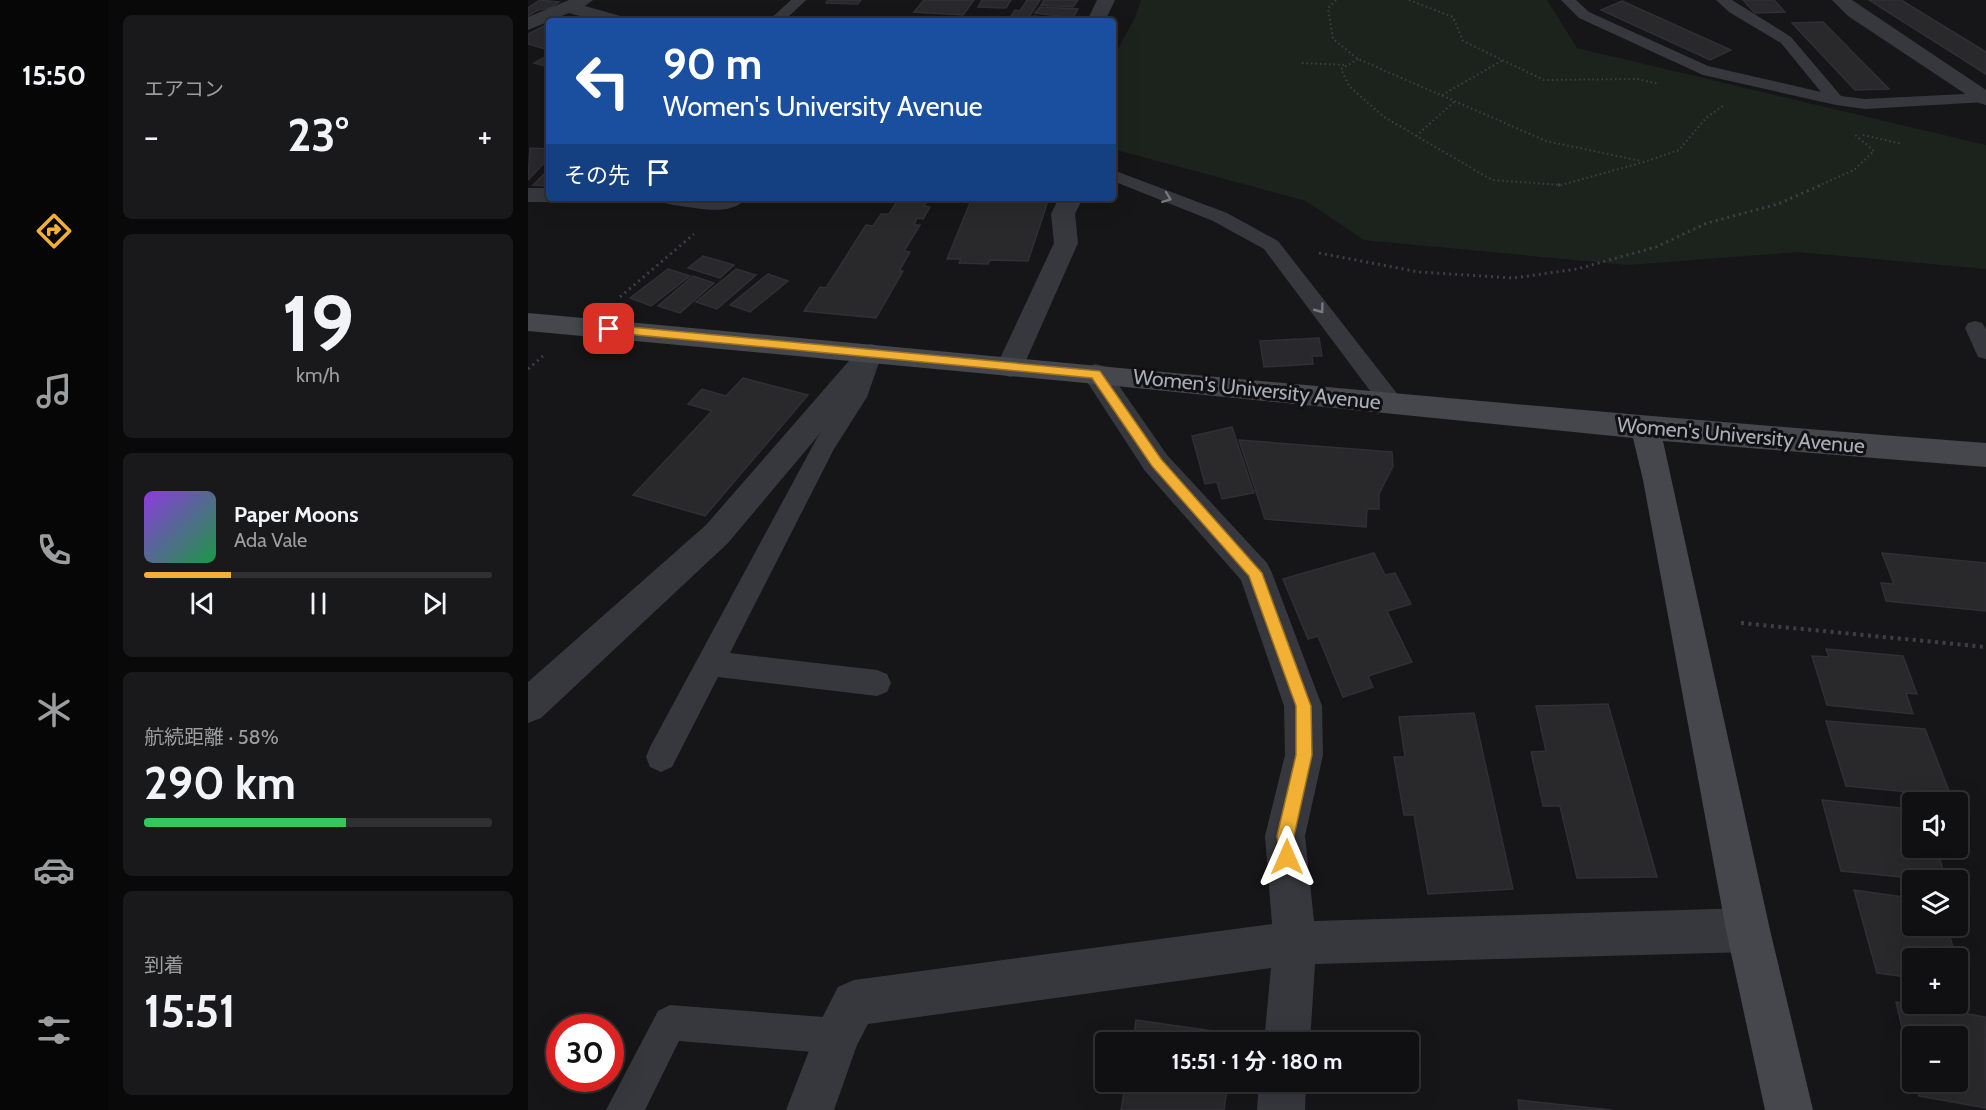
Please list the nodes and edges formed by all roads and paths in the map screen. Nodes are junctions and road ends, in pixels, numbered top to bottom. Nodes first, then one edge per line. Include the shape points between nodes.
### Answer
1 (799, 0) edge
2 (1106, 0) edge
3 (1336, 0) edge
4 (1409, 0) edge
5 (1568, 0) edge
6 (1723, 0) edge
7 (1841, 0) edge
8 (576, 3) edge
9 (610, 18) edge
10 (778, 18) edge
11 (1097, 18) edge
12 (528, 24) edge
13 (1358, 58) junction
14 (1503, 60) junction
15 (1302, 63) dead end
16 (1347, 65) junction
17 (1661, 85) dead end
18 (1442, 95) junction
19 (1985, 98) edge
20 (1731, 100) dead end
21 (1836, 100) junction
22 (1455, 101) junction
23 (1848, 128) dead end
24 (1853, 133) junction
25 (1416, 136) junction
26 (1902, 144) dead end
27 (1644, 162) junction
28 (1116, 176) edge
29 (528, 195) edge
30 (546, 195) edge
31 (729, 201) edge
32 (1070, 201) edge
33 (1271, 245) junction
34 (528, 322) edge
35 (585, 327) junction
36 (1975, 328) dead end
37 (1986, 352) edge
38 (871, 354) junction
39 (1010, 366) junction
40 (1096, 374) junction
41 (1391, 402) junction
42 (1645, 428) junction
43 (1986, 455) edge
44 (1741, 623) dead end
45 (1986, 647) edge
46 (711, 663) junction
47 (877, 682) dead end
48 (528, 706) edge
49 (662, 757) dead end
50 (1748, 930) junction
51 (1295, 943) junction
52 (1288, 1032) edge
53 (837, 1036) junction
54 (1282, 1092) edge
55 (625, 1110) edge
56 (810, 1110) edge
57 (1281, 1110) edge
58 (1789, 1110) edge

1 - 10 lane
2 - 11 street
3 - 13 path via 1328,8 1333,39
4 - 14 path via 1453,18 1463,41
5 - 21 lane via 1584,15 1688,65
6 - 21 lane via 1786,40
7 - 19 street
8 - 9 street
8 - 12 street
13 - 16 path
13 - 18 path
14 - 17 path via 1544,80 1637,79
14 - 18 path
15 - 16 path
16 - 25 path via 1341,69 1349,86 1384,117
18 - 22 path
19 - 21 lane via 1865,104
20 - 27 path via 1706,118 1679,150
22 - 25 path
22 - 27 path via 1546,141
23 - 24 path
24 - 26 path
24 - 33 path via 1874,151 1854,170 1778,204 1707,223 1656,247 1577,269 1514,278 1419,272
25 - 27 path via 1492,180 1561,185
28 -> 33 lane via 1220,217
29 - 30 street
31 - 35 path
32 - 39 street via 1063,214 1066,243
33 -> 41 lane
34 - 35 street, Women's University Avenue
35 - 38 street, Women's University Avenue
36 - 37 lane
38 - 39 street, Women's University Avenue
38 - 46 lane via 856,397 825,444
38 - 48 street via 717,534
39 - 40 street, Women's University Avenue
40 - 41 street, Women's University Avenue
40 - 51 street via 1156,463 1255,573 1303,706 1304,755 1285,836
41 - 42 street, Women's University Avenue
42 - 43 street, Women's University Avenue
42 - 50 street
44 - 45 path
46 - 47 lane
46 - 49 lane
50 - 51 street
50 - 58 street
51 - 52 street
51 - 53 street via 854,1003
53 - 55 lane via 670,1023
53 - 56 street
54 - 57 street

